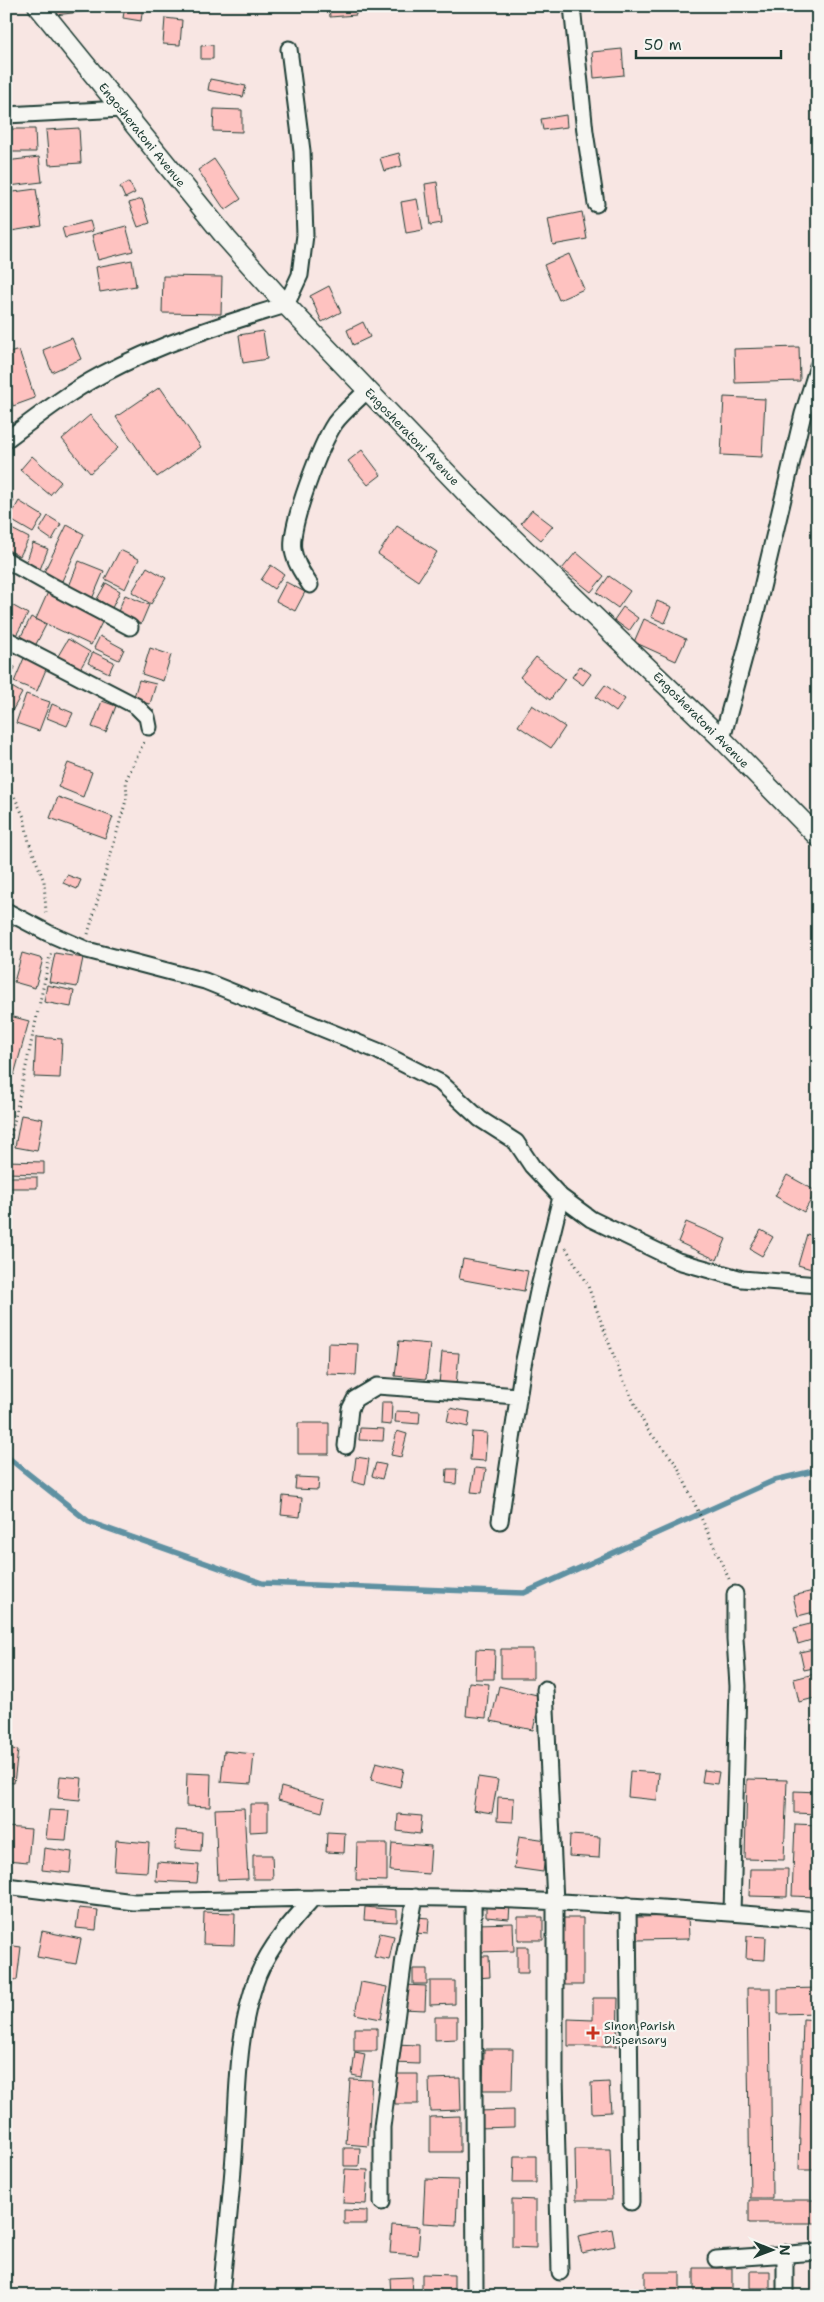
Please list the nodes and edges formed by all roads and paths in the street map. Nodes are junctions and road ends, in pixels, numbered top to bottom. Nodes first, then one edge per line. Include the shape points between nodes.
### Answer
1 (38, 6) edge
2 (572, 6) edge
3 (289, 49) dead end
4 (122, 109) junction
5 (6, 115) edge
6 (596, 204) dead end
7 (286, 305) junction
8 (818, 366) edge
9 (367, 390) junction
10 (6, 440) edge
11 (6, 560) edge
12 (310, 584) dead end
13 (130, 627) dead end
14 (6, 639) edge
15 (149, 727) joint
16 (722, 739) junction
17 (6, 779) edge
18 (818, 837) edge
19 (6, 911) edge
20 (51, 935) junction
21 (87, 950) junction
22 (9, 1145) dead end
23 (561, 1197) junction
24 (554, 1225) junction
25 (818, 1285) edge
26 (518, 1396) junction
27 (346, 1446) dead end
28 (500, 1520) dead end
29 (735, 1594) joint
30 (545, 1690) dead end
31 (6, 1886) edge
32 (415, 1897) junction
33 (313, 1898) junction
34 (473, 1898) junction
35 (555, 1902) junction
36 (628, 1905) junction
37 (732, 1913) junction
38 (818, 1920) edge
39 (382, 2202) dead end
40 (631, 2202) dead end
41 (818, 2252) edge
42 (785, 2253) junction
43 (716, 2259) dead end
44 (560, 2272) dead end
45 (475, 2292) dead end
46 (221, 2296) edge
47 (785, 2296) edge

1 - 4 street, Engosheratoni Avenue
2 - 6 street
3 - 7 street via 302,151 305,235 300,275
4 - 5 street
4 - 7 street, Engosheratoni Avenue
7 - 9 street, Engosheratoni Avenue
7 - 10 street via 199,331 100,375
8 - 16 street via 803,414 758,605
9 - 12 street via 335,423 302,502 294,531 293,550
9 - 16 street, Engosheratoni Avenue via 470,497
11 - 13 street
14 - 15 street via 136,706 146,717
15 - 21 path via 126,780 126,797 87,937
16 - 18 street, Engosheratoni Avenue
17 - 20 path via 24,817 29,842 44,881
19 - 20 street
20 - 21 street
20 - 22 path
21 - 23 street via 205,981 378,1051 441,1082 480,1119 516,1142 532,1166
23 - 24 street
23 - 25 street via 591,1219 678,1261 742,1278
24 - 26 street
24 - 29 path via 588,1286 620,1373 647,1428 677,1465
26 - 27 street via 377,1386 355,1399 350,1408
26 - 28 street
29 - 37 street via 738,1686
30 - 35 street
31 - 33 street via 134,1902
32 - 33 street
32 - 34 street
32 - 39 street via 382,2128
33 - 46 street via 282,1933 259,1974 249,2003 240,2048
34 - 35 street
34 - 45 street
35 - 36 street
35 - 44 street
36 - 37 street
36 - 40 street
37 - 38 street
41 - 42 street
42 - 43 street
42 - 47 street

